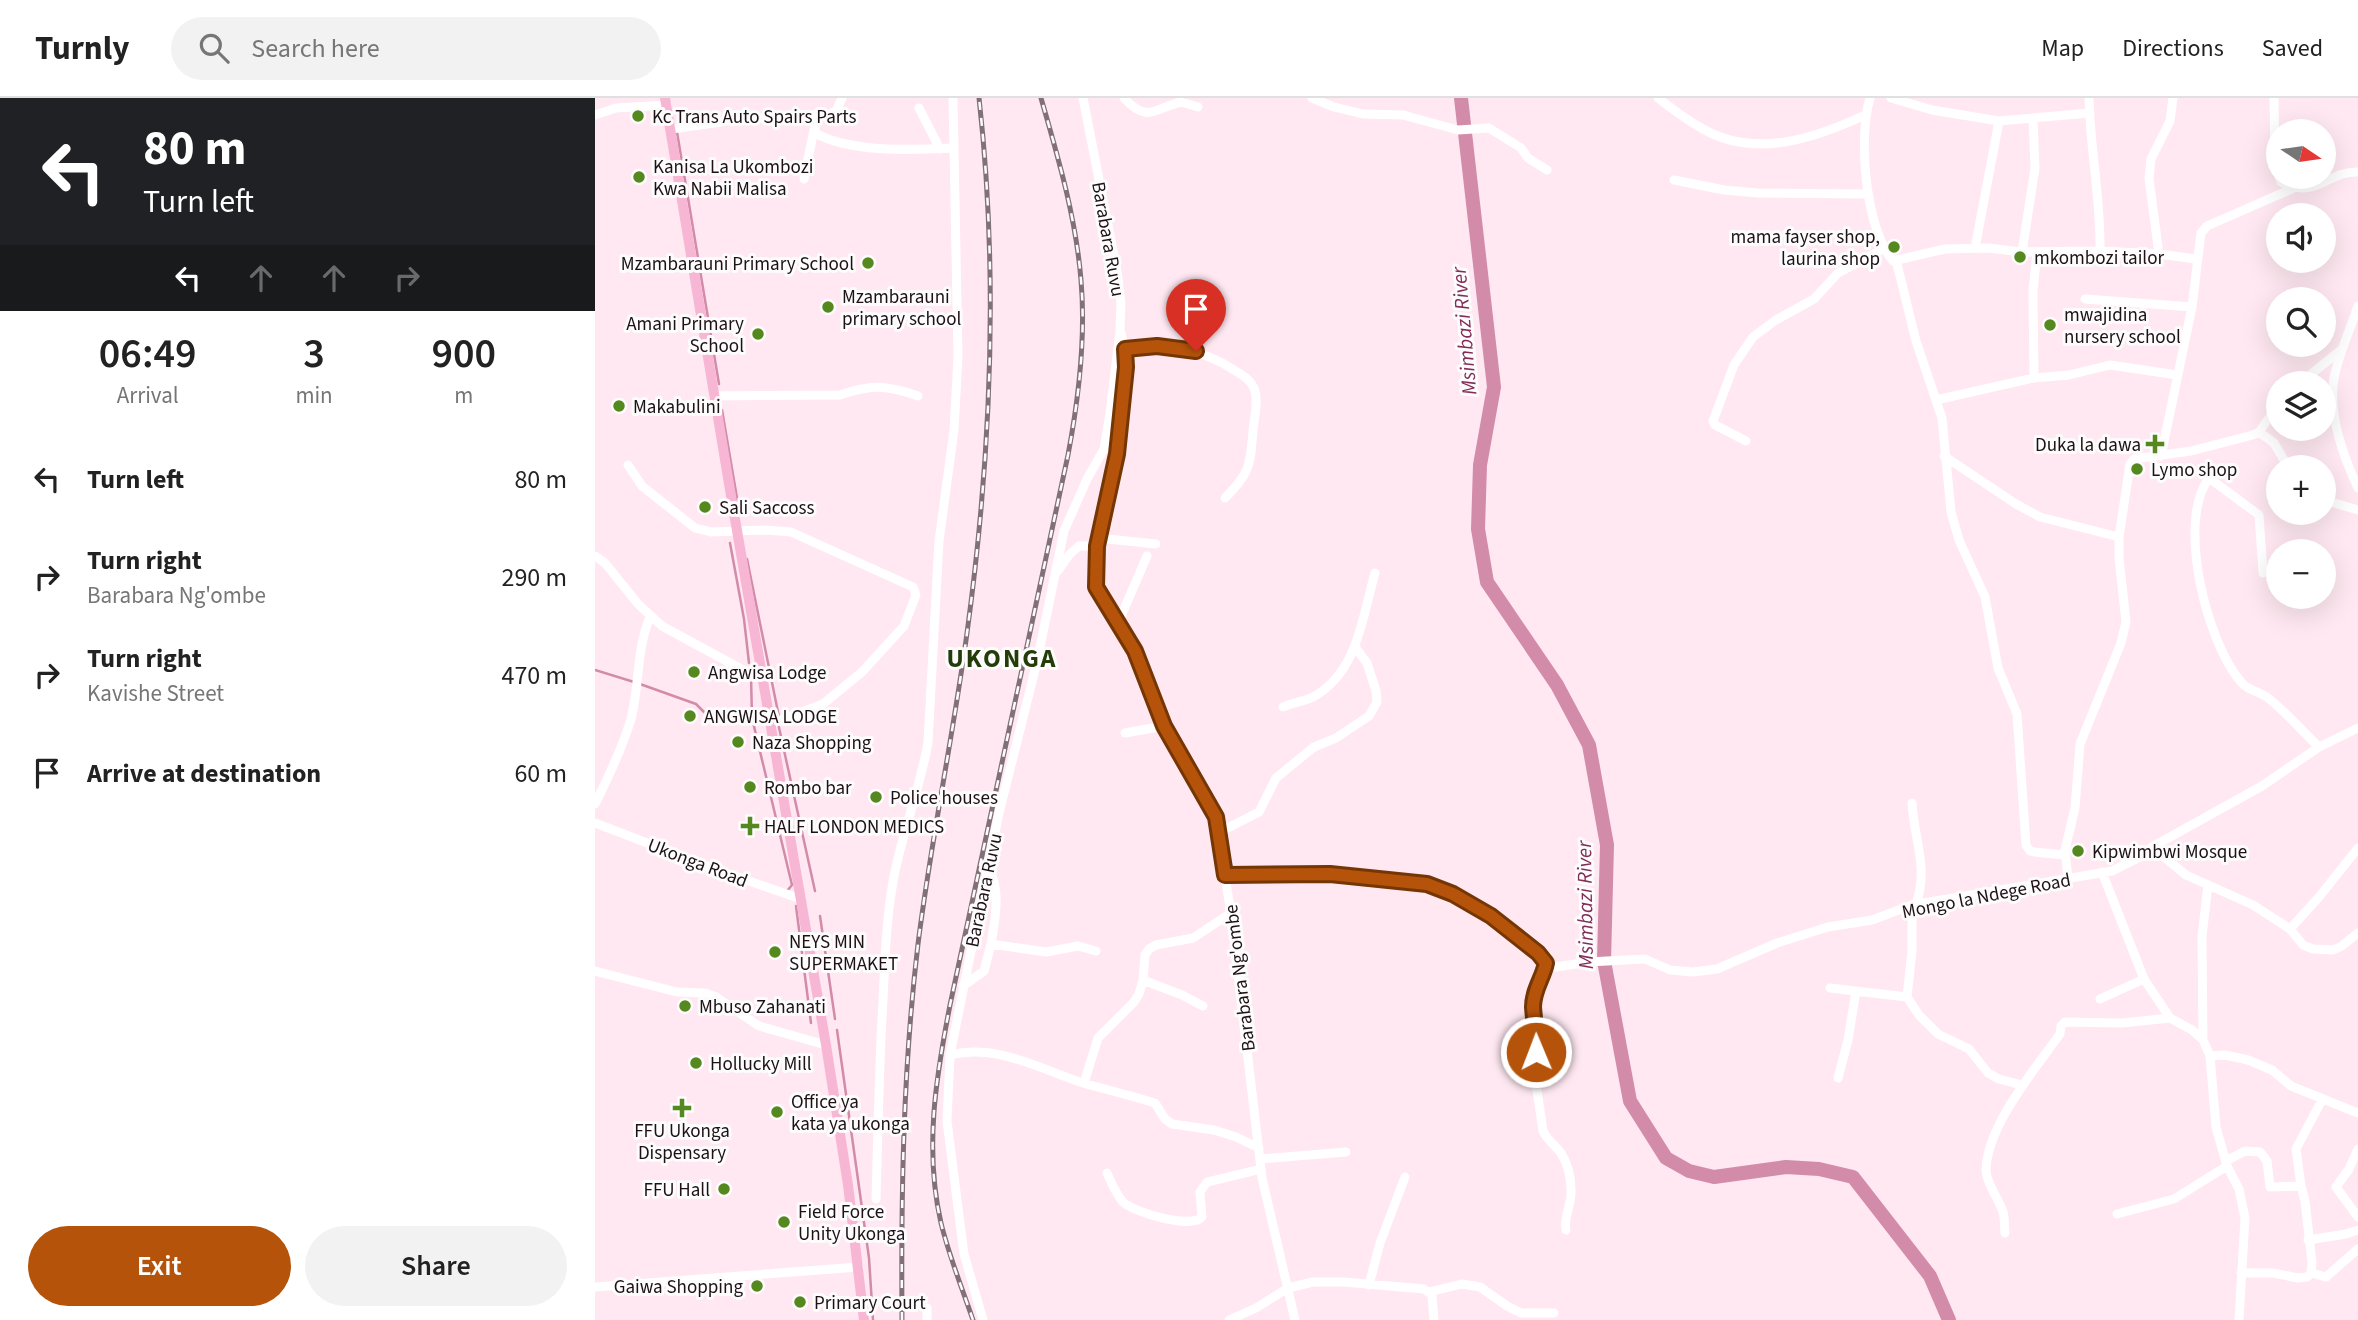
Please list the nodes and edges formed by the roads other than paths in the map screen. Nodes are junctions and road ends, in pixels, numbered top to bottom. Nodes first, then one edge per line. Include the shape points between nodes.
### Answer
1 (842, 98) edge
2 (953, 98) edge
3 (1083, 98) edge
4 (1124, 98) edge
5 (1313, 98) edge
6 (1658, 98) edge
7 (1870, 98) edge
8 (1891, 98) edge
9 (2089, 98) edge
10 (2173, 98) edge
11 (2274, 98) edge
12 (666, 101) edge
13 (1198, 107) dead end
14 (919, 108) dead end
15 (2089, 113) junction
16 (595, 115) edge
17 (1865, 115) junction
18 (815, 116) junction
19 (2274, 119) edge
20 (2033, 120) junction
21 (1999, 121) junction
22 (672, 129) junction
23 (814, 130) junction
24 (954, 148) junction
25 (940, 149) junction
26 (1547, 170) dead end
27 (2358, 172) edge
28 (2336, 177) edge
29 (804, 179) dead end
30 (1674, 180) dead end
31 (2292, 189) edge
32 (1868, 194) junction
33 (1885, 248) junction
34 (1975, 248) junction
35 (2099, 251) junction
36 (2022, 252) junction
37 (2037, 252) junction
38 (2159, 254) junction
39 (2196, 259) junction
40 (1896, 260) junction
41 (2085, 299) dead end
42 (2358, 306) edge
43 (2192, 307) junction
44 (1120, 331) junction
45 (1125, 349) junction
46 (2342, 349) junction
47 (2315, 371) edge
48 (2177, 375) junction
49 (2034, 378) junction
50 (714, 396) junction
51 (918, 396) dead end
52 (1936, 400) junction
53 (2266, 422) edge
54 (2259, 432) junction
55 (1746, 441) dead end
56 (2281, 455) edge
57 (1944, 456) junction
58 (2161, 456) junction
59 (628, 465) dead end
60 (2358, 488) edge
61 (1225, 498) dead end
62 (2336, 504) edge
63 (2358, 510) edge
64 (738, 531) junction
65 (2119, 537) junction
66 (1098, 542) junction
67 (1156, 544) dead end
68 (595, 556) edge
69 (1147, 556) dead end
70 (1374, 573) dead end
71 (2263, 573) dead end
72 (1054, 576) junction
73 (650, 617) junction
74 (1119, 621) junction
75 (1355, 647) junction
76 (762, 677) junction
77 (1283, 707) dead end
78 (771, 724) junction
79 (1164, 726) junction
80 (2358, 728) edge
81 (1125, 733) dead end
82 (2319, 747) junction
83 (1912, 803) dead end
84 (595, 804) edge
85 (595, 823) edge
86 (1218, 834) junction
87 (2152, 848) junction
88 (2358, 848) edge
89 (2065, 855) junction
90 (987, 866) junction
91 (2102, 872) junction
92 (1225, 875) junction
93 (2069, 879) junction
94 (2209, 885) junction
95 (801, 899) junction
96 (1914, 904) junction
97 (1231, 913) junction
98 (2290, 929) junction
99 (2358, 933) edge
100 (991, 944) junction
101 (1095, 951) dead end
102 (1546, 963) junction
103 (595, 971) edge
104 (2144, 979) junction
105 (1143, 980) junction
106 (963, 986) junction
107 (1830, 988) dead end
108 (1856, 991) junction
109 (1907, 997) junction
110 (2100, 999) dead end
111 (1203, 1006) dead end
112 (2170, 1018) junction
113 (2203, 1040) junction
114 (826, 1045) junction
115 (950, 1055) junction
116 (2210, 1056) junction
117 (1838, 1078) dead end
118 (1084, 1083) junction
119 (2022, 1085) junction
120 (2322, 1100) junction
121 (2358, 1113) edge
122 (1259, 1148) junction
123 (2358, 1149) edge
124 (1346, 1152) dead end
125 (2226, 1163) junction
126 (1261, 1164) junction
127 (1107, 1172) dead end
128 (1405, 1177) dead end
129 (2301, 1186) junction
130 (876, 1199) dead end
131 (2117, 1214) dead end
132 (2358, 1217) edge
133 (1566, 1230) dead end
134 (2358, 1230) edge
135 (2005, 1233) dead end
136 (2308, 1240) junction
137 (2358, 1249) edge
138 (859, 1267) junction
139 (2241, 1273) junction
140 (2311, 1273) junction
141 (1369, 1285) junction
142 (595, 1287) edge
143 (1288, 1288) junction
144 (1429, 1292) junction
145 (927, 1308) dead end
146 (1554, 1313) dead end
147 (864, 1320) edge
148 (927, 1320) edge
149 (983, 1320) edge
150 (1229, 1320) edge
151 (1295, 1320) edge
152 (1434, 1320) edge
153 (2239, 1320) edge

1 - 18 street via 836,111
2 - 24 street
3 - 44 street, Barabara Ruvu via 1117,271
4 - 13 street via 1146,113 1181,102
5 - 26 street via 1363,114 1403,115 1458,130 1489,128
6 - 17 street via 1704,130 1741,142 1786,142 1822,134
7 - 17 street
8 - 21 street
9 - 15 street
10 - 38 street via 2170,121 2154,150 2149,179
11 - 19 street
12 - 16 street
12 - 22 main road
14 - 25 street
15 - 20 street
15 - 35 street
17 - 32 street
18 - 22 street via 741,119
18 - 23 street
20 - 21 street
20 - 36 street via 2035,168
21 - 34 street
22 - 50 main road
23 - 25 street via 859,145
23 - 29 street
24 - 25 street
24 - 130 street via 958,357 954,430 939,541 928,742 898,858 887,925
27 - 28 street
30 - 32 street via 1758,193
31 - 39 street via 2203,228
32 - 33 street
33 - 40 street
33 - 55 street via 1838,273 1814,299 1761,329 1746,346 1713,421
34 - 36 street
34 - 40 street via 1945,249
35 - 37 street
35 - 38 street
36 - 37 street
37 - 49 street
38 - 39 street
39 - 43 street
40 - 52 street
41 - 43 street
42 - 46 street
43 - 48 street
44 - 45 street, Barabara Ng'ombe
44 - 72 street, Barabara Ruvu via 1104,449 1073,508
45 - 61 street via 1157,346 1196,351 1248,379 1256,402 1251,461
45 - 66 street, Barabara Ng'ombe via 1117,454
46 - 47 street
46 - 60 street via 2333,396 2339,433
48 - 49 street via 2110,365
48 - 58 street
49 - 52 street
50 - 51 street via 841,395 860,388 891,387
50 - 64 main road
52 - 57 street
53 - 54 street
54 - 56 street
54 - 58 street
57 - 65 street via 2040,517
57 - 89 street via 1951,512 1985,597 1998,668 2017,715 2026,845 2030,851
58 - 65 street via 2132,461
59 - 64 street via 642,486 695,528
62 - 63 street
64 - 76 main road
64 - 78 street via 791,533 913,587 916,595 904,626 856,677 823,704
65 - 89 street via 2125,629 2080,744 2075,808
66 - 67 street
66 - 72 street via 1079,546
66 - 74 street, Barabara Ng'ombe via 1096,587
68 - 73 street
69 - 74 street
70 - 75 street
71 - 82 street via 2259,515 2209,478 2197,508 2195,560 2208,617 2226,662 2241,683 2267,697
72 - 90 street, Barabara Ruvu
73 - 76 street
73 - 84 street via 640,645 631,719
74 - 79 street, Barabara Ng'ombe
75 - 77 street via 1344,671 1327,687
75 - 86 street via 1367,663 1376,691 1377,702 1369,716 1314,747 1276,778 1259,813
76 - 78 main road
78 - 95 main road
79 - 81 street
79 - 86 street, Barabara Ng'ombe via 1216,817
80 - 82 street, Mongo la Ndege Road
82 - 87 street, Mongo la Ndege Road via 2262,786
83 - 96 street via 1923,870
85 - 95 street, Ukonga Road
86 - 92 street, Barabara Ng'ombe
87 - 91 street, Mongo la Ndege Road via 2119,868
87 - 94 street via 2186,875
88 - 98 street
89 - 93 street
90 - 100 street via 995,894
90 - 106 street, Barabara Ruvu
91 - 93 street, Mongo la Ndege Road
91 - 104 street
92 - 97 street, Barabara Ng'ombe
92 - 102 street via 1330,874 1427,884 1491,916
93 - 96 street, Mongo la Ndege Road
94 - 98 street
94 - 113 street via 2202,936
95 - 114 main road
96 - 102 street, Mongo la Ndege Road via 1693,972 1670,970 1645,959 1556,967
96 - 109 street
97 - 105 street via 1193,938 1149,949
97 - 122 street, Barabara Ng'ombe
98 - 99 street via 2303,945 2313,949 2333,950
100 - 101 street via 1046,952 1078,946
100 - 106 street via 984,971
102 - 133 street via 1533,1007 1537,1038 1534,1070 1543,1132 1568,1167 1571,1194
103 - 114 street via 677,992 705,993 759,1026
104 - 110 street
104 - 112 street
105 - 111 street
105 - 118 street via 1134,1002 1098,1038
106 - 115 street, Barabara Ruvu
107 - 108 street
108 - 109 street
108 - 117 street
109 - 119 street via 1938,1034 1969,1049 1992,1075
112 - 113 street
112 - 119 street via 2065,1022
113 - 116 street
114 - 138 main road
115 - 118 street via 979,1050
115 - 149 street, Barabara Ruvu via 947,1121 954,1180 964,1254
116 - 120 street via 2248,1060
116 - 125 street via 2215,1127
118 - 122 street via 1155,1103 1172,1124 1214,1130
119 - 135 street via 1995,1136 1986,1170 2003,1212
120 - 121 street
120 - 129 street via 2296,1149
122 - 126 street, Barabara Ng'ombe
123 - 132 street via 2336,1187
124 - 126 street
125 - 129 street via 2245,1151 2260,1152 2267,1161 2270,1187
125 - 131 street via 2173,1199
125 - 139 street via 2239,1189 2245,1218
126 - 127 street via 1204,1185 1200,1192 1202,1214 1194,1223 1132,1208 1122,1201
126 - 143 street, Barabara Ng'ombe
128 - 141 street
129 - 136 street
134 - 136 street
136 - 140 street
137 - 140 street via 2326,1277
138 - 142 street
138 - 147 main road
139 - 140 street via 2298,1278
139 - 153 street
141 - 143 street via 1313,1282
141 - 144 street via 1408,1286
143 - 150 street
143 - 151 street, Barabara Ng'ombe
144 - 146 street via 1462,1284 1481,1287 1521,1313
144 - 152 street
145 - 148 street

